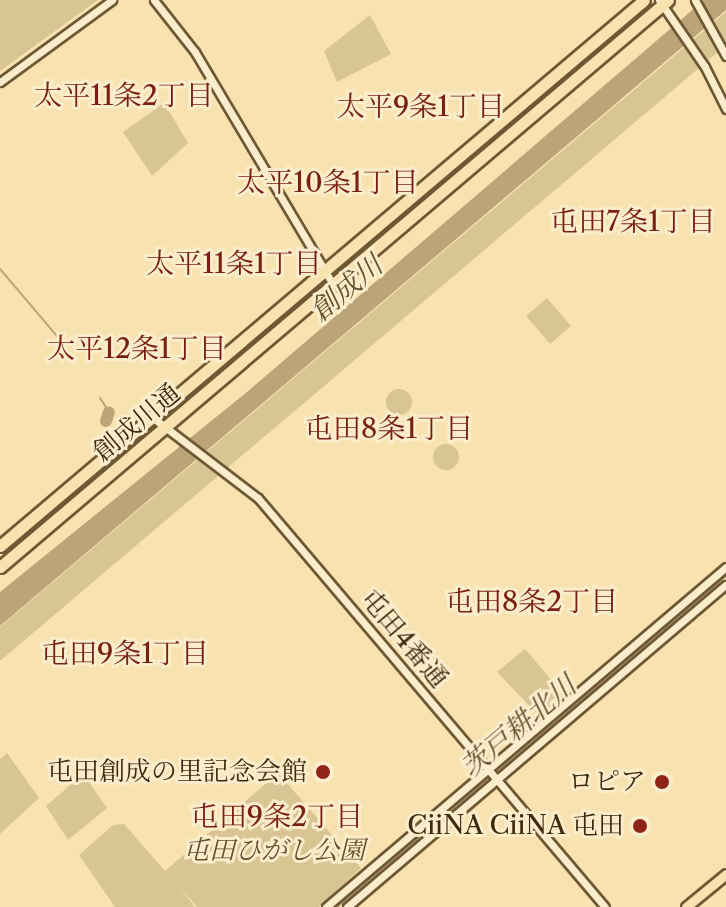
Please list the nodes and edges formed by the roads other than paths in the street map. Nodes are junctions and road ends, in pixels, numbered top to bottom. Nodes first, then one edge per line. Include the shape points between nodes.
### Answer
1 (112, 0) edge
2 (154, 0) edge
3 (644, 0) edge
4 (695, 1) edge
5 (663, 2) edge
6 (726, 56) edge
7 (0, 82) edge
8 (726, 109) edge
9 (324, 271) junction
10 (333, 284) junction
11 (152, 417) junction
12 (167, 428) junction
13 (0, 546) edge
14 (0, 567) edge
15 (726, 567) edge
16 (726, 585) edge
17 (493, 774) junction
18 (726, 874) edge
19 (326, 907) edge
20 (347, 907) edge
21 (605, 907) edge
22 (686, 907) edge

1 - 7 street
2 - 9 street via 195,52
3 - 9 highway, 創成川通
4 - 6 street
5 - 8 street
5 - 10 highway, 創成川通
9 - 10 street
9 - 11 highway, 創成川通
10 - 12 highway, 創成川通
11 - 12 street, 屯田4番通
11 - 13 highway, 創成川通
12 - 14 highway, 創成川通
12 - 17 street, 屯田4番通 via 258,498
15 - 17 street
16 - 17 street
17 - 19 street
17 - 20 street
17 - 21 street, 屯田4番通
18 - 22 main road

